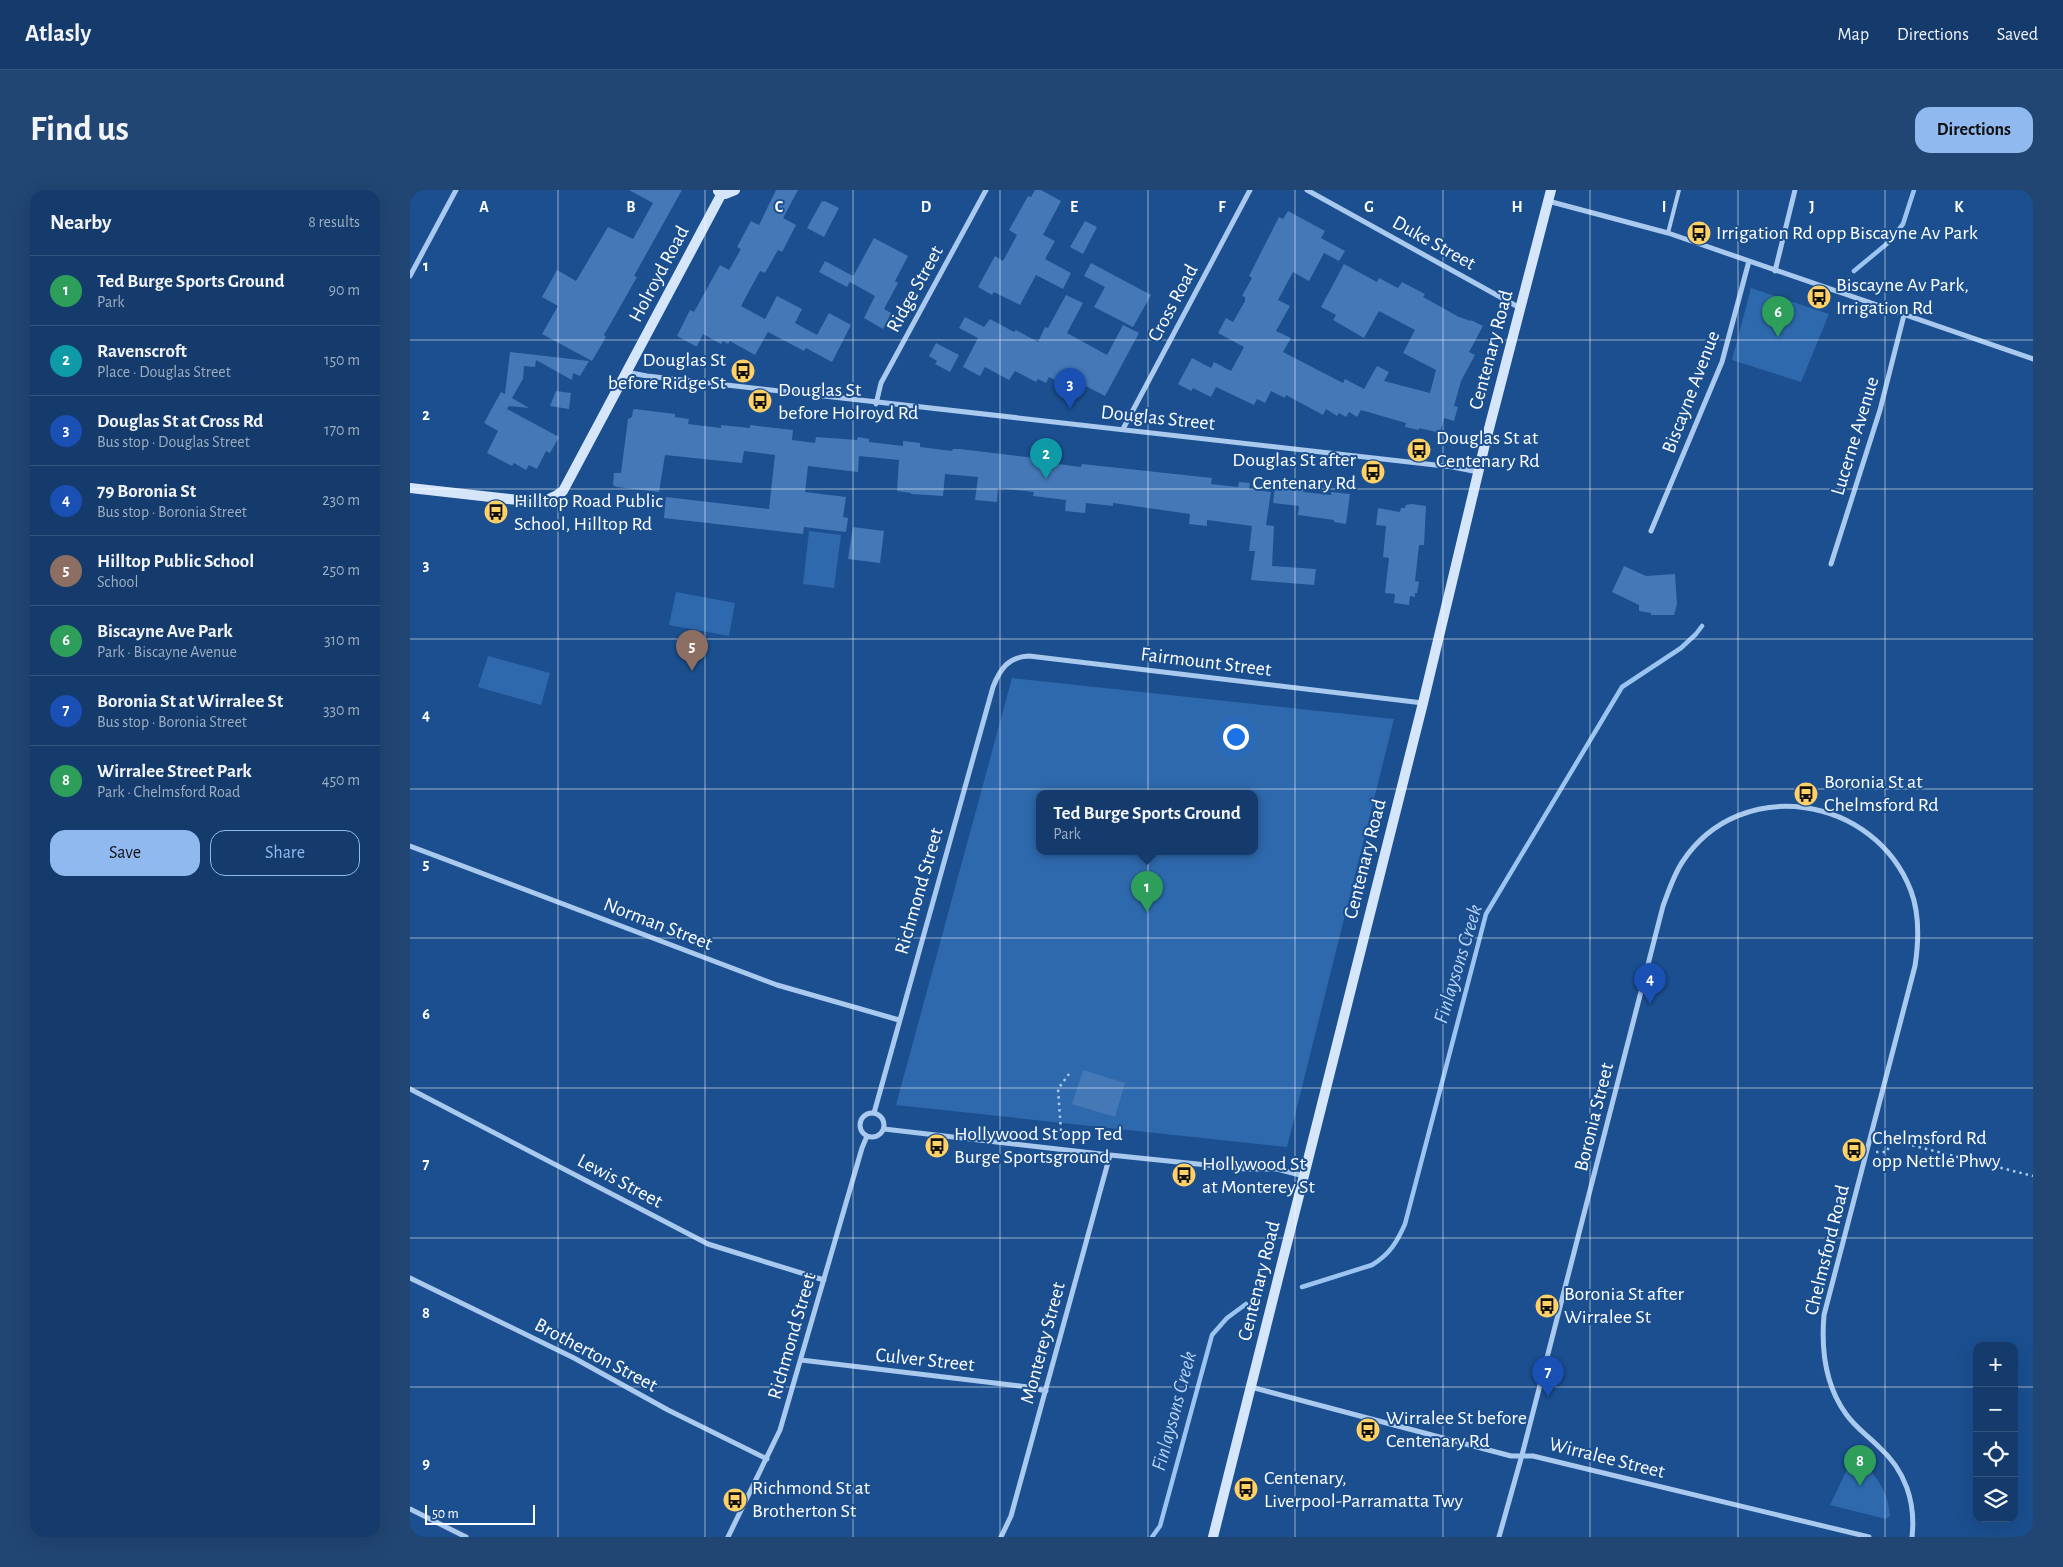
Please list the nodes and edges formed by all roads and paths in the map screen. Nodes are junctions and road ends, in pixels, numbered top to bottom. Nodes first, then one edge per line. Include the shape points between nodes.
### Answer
1 (456, 190) edge
2 (735, 190) edge
3 (986, 190) edge
4 (1250, 190) edge
5 (1308, 190) edge
6 (1679, 190) edge
7 (1795, 190) edge
8 (720, 192) edge
9 (1549, 195) edge
10 (1668, 234) junction
11 (1749, 261) junction
12 (1775, 271) junction
13 (410, 276) edge
14 (1520, 308) junction
15 (1904, 316) junction
16 (2033, 359) edge
17 (626, 372) junction
18 (876, 404) junction
19 (1123, 429) junction
20 (1478, 472) junction
21 (410, 488) edge
22 (1651, 531) dead end
23 (1831, 564) dead end
24 (996, 678) joint
25 (1423, 703) junction
26 (1824, 811) joint
27 (410, 846) edge
28 (899, 1020) junction
29 (1069, 1074) dead end
30 (410, 1089) edge
31 (874, 1113) junction
32 (884, 1129) junction
33 (1061, 1131) dead end
34 (867, 1136) junction
35 (1867, 1151) junction
36 (1110, 1156) junction
37 (1304, 1176) junction
38 (2033, 1176) edge
39 (410, 1278) edge
40 (824, 1280) junction
41 (801, 1360) junction
42 (1251, 1387) junction
43 (1046, 1390) junction
44 (1522, 1455) junction
45 (767, 1459) junction
46 (410, 1509) edge
47 (457, 1535) edge
48 (466, 1537) edge
49 (728, 1537) edge
50 (1001, 1537) edge
51 (1213, 1537) edge
52 (1499, 1537) edge
53 (1870, 1537) edge
54 (1912, 1537) edge

1 - 13 street
2 - 8 main road
3 - 18 street, Ridge Street via 880,383
4 - 19 street, Cross Road
5 - 14 street, Duke Street
6 - 10 lane
7 - 12 street
8 - 17 main road, Holroyd Road
9 - 10 street
9 - 14 main road, Centenary Road
10 - 11 street
11 - 12 street
11 - 22 street, Biscayne Avenue via 1722,362
12 - 15 street
14 - 20 main road, Centenary Road
15 - 16 street
15 - 23 street, Lucerne Avenue via 1880,410
17 - 18 street, Douglas Street
17 - 21 main road, Holroyd Road via 562,491 556,496 536,502
18 - 19 street, Douglas Street
19 - 20 street, Douglas Street
20 - 25 main road, Centenary Road
24 - 25 street, Fairmount Street via 1004,664 1014,658 1029,656
24 - 28 street, Richmond Street
25 - 37 main road, Centenary Road
26 - 35 street, Chelmsford Road via 1860,828 1890,855 1906,879 1917,916 1915,966
26 - 44 street, Boronia Street via 1783,805 1733,818 1709,832 1683,860 1674,877 1663,906
27 - 28 street, Norman Street via 777,985
28 - 31 street, Richmond Street
29 - 33 path via 1058,1089
30 - 40 street, Lewis Street via 708,1244
31 - 32 street via 882,1119
31 - 34 street via 864,1116 861,1122 860,1128
32 - 34 street via 877,1136
32 - 36 street
34 - 40 street, Richmond Street
35 - 38 path via 1886,1152 1890,1140
35 - 54 street, Chelmsford Road via 1824,1315 1825,1365 1834,1393 1847,1415 1888,1455 1901,1474 1912,1502
36 - 37 street via 1277,1170
36 - 43 street, Monterey Street
37 - 42 main road, Centenary Road
39 - 45 street, Brotherton Street via 574,1358
40 - 41 street, Richmond Street
41 - 43 street, Culver Street
41 - 45 street, Richmond Street via 780,1430
42 - 44 street, Wirralee Street via 1511,1456
42 - 51 main road, Centenary Road
43 - 50 street, Monterey Street
44 - 52 street, Boronia Street
44 - 53 street, Wirralee Street
45 - 49 street, Richmond Street
46 - 47 street
47 - 48 street

